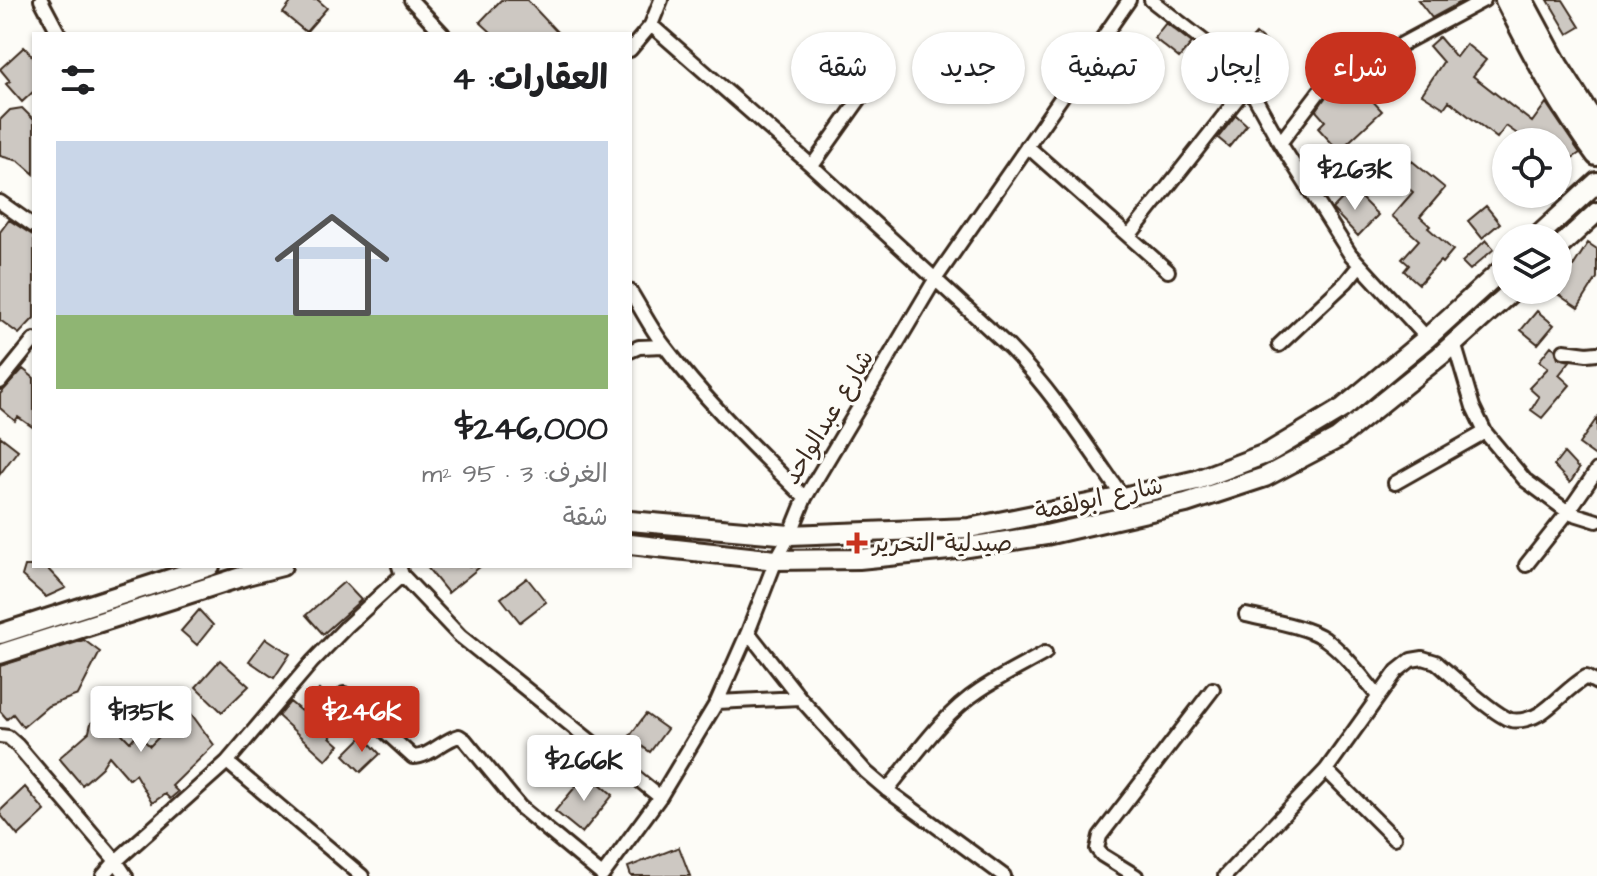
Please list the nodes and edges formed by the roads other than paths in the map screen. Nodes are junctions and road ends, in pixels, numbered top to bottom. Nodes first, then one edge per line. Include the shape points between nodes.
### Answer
1 (41, 0) edge
2 (411, 0) edge
3 (661, 0) edge
4 (1129, 0) edge
5 (1151, 0) edge
6 (1484, 0) edge
7 (1506, 0) edge
8 (1522, 0) edge
9 (651, 25) junction
10 (58, 32) edge
11 (441, 32) edge
12 (1192, 32) edge
13 (632, 48) edge
14 (856, 104) edge
15 (1233, 104) edge
16 (1258, 104) edge
17 (1597, 128) edge
18 (1280, 143) junction
19 (1027, 146) junction
20 (1597, 155) edge
21 (812, 166) junction
22 (1597, 182) edge
23 (0, 202) edge
24 (1597, 212) edge
25 (1551, 224) edge
26 (32, 225) edge
27 (1572, 235) edge
28 (1129, 236) junction
29 (1359, 266) junction
30 (1168, 271) dead end
31 (936, 278) junction
32 (1492, 279) edge
33 (632, 294) edge
34 (1497, 304) edge
35 (1427, 338) junction
36 (32, 342) edge
37 (1454, 343) junction
38 (1279, 345) dead end
39 (664, 346) junction
40 (632, 350) edge
41 (1564, 351) dead end
42 (1597, 353) edge
43 (0, 382) edge
44 (1485, 432) junction
45 (1597, 470) edge
46 (1395, 483) dead end
47 (1123, 497) junction
48 (805, 498) junction
49 (1568, 512) junction
50 (632, 521) edge
51 (1597, 521) edge
52 (790, 535) junction
53 (632, 544) edge
54 (776, 560) junction
55 (1526, 565) dead end
56 (204, 568) edge
57 (274, 568) edge
58 (400, 571) edge
59 (1246, 615) dead end
60 (748, 632) junction
61 (0, 634) edge
62 (1045, 653) dead end
63 (0, 654) edge
64 (1597, 683) edge
65 (1213, 689) dead end
66 (344, 694) dead end
67 (1378, 696) junction
68 (800, 698) junction
69 (717, 702) junction
70 (0, 736) edge
71 (227, 762) junction
72 (1326, 770) junction
73 (887, 790) junction
74 (660, 797) junction
75 (1394, 838) dead end
76 (116, 861) junction
77 (103, 876) edge
78 (126, 876) edge
79 (362, 876) edge
80 (602, 876) edge
81 (1004, 876) edge
82 (1136, 876) edge
83 (1225, 876) edge

1 - 10 street
2 - 11 street
3 - 9 street
4 - 19 street, شارع عبدالواحد
5 - 12 street
6 - 18 street via 1402,44 1374,70 1344,73 1319,92
7 - 20 main road
8 - 17 main road
9 - 13 street
9 - 21 street
14 - 21 street
15 - 28 street
16 - 18 street
18 - 29 street
19 - 28 street
19 - 31 street, شارع عبدالواحد
21 - 31 street
22 - 25 street
23 - 26 street
24 - 27 street
28 - 30 street
29 - 35 street
29 - 38 street
31 - 47 street via 1029,367
31 - 48 street, شارع عبدالواحد
32 - 35 street, شارع ابولقمة
33 - 39 street
34 - 37 street, شارع ابولقمة
35 - 47 street, شارع ابولقمة via 1343,408 1268,453 1197,480
36 - 43 street
37 - 44 street
37 - 54 street, شارع ابولقمة via 1337,439 1265,477 1186,503 1046,535 949,550
39 - 40 street
39 - 48 street
41 - 42 street
44 - 46 street
44 - 49 street via 1525,480
45 - 49 street
47 - 52 street, شارع ابولقمة via 969,528
48 - 52 street, شارع عبدالواحد
49 - 51 street
49 - 55 street
50 - 52 street, شارع ابولقمة
52 - 54 street, شارع عبدالواحد
53 - 54 street, شارع ابولقمة
54 - 60 street, شارع عبدالواحد
56 - 61 street
57 - 63 street
58 - 71 street via 312,662
58 - 74 street via 460,636
59 - 67 street via 1324,637
60 - 68 street
60 - 69 street, شارع عبدالواحد
62 - 73 street via 961,705
64 - 67 street via 1586,677 1541,713 1511,720 1436,662 1423,658 1397,671
65 - 82 street via 1100,836 1097,849 1102,855
66 - 80 street via 413,757 452,738 465,740 520,807
67 - 72 street
68 - 69 street
68 - 73 street
69 - 74 street, شارع عبدالواحد
70 - 76 street via 17,745
71 - 76 street
71 - 79 street
72 - 75 street
72 - 83 street
73 - 81 street
74 - 80 street, شارع عبدالواحد
76 - 77 street
76 - 78 street

